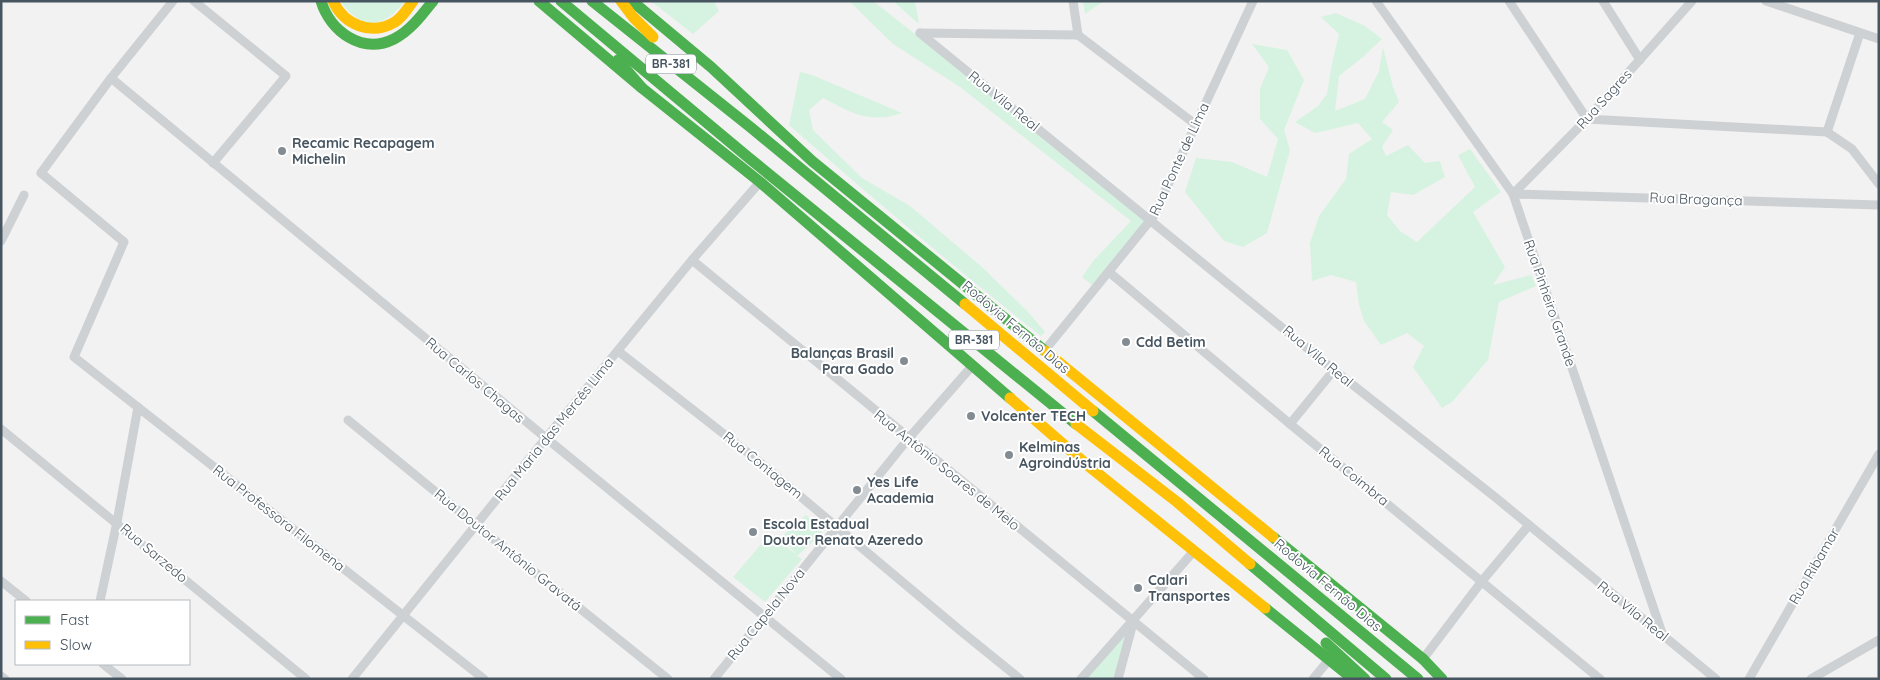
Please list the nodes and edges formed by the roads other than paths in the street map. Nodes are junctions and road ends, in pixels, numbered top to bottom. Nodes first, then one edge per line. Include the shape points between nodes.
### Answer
1 (173, 1) edge
2 (194, 1) edge
3 (320, 1) edge
4 (333, 1) edge
5 (413, 1) edge
6 (433, 1) edge
7 (540, 1) edge
8 (561, 1) edge
9 (592, 1) edge
10 (621, 1) edge
11 (632, 1) edge
12 (1073, 1) edge
13 (1253, 1) edge
14 (1376, 1) edge
15 (1509, 1) edge
16 (1603, 1) edge
17 (1692, 1) edge
18 (1766, 1) edge
19 (577, 15) junction
20 (1860, 33) junction
21 (1078, 35) junction
22 (1879, 39) edge
23 (1640, 60) junction
24 (112, 78) junction
25 (642, 88) junction
26 (1587, 119) junction
27 (1195, 124) junction
28 (753, 129) junction
29 (1827, 132) junction
30 (213, 163) junction
31 (760, 182) junction
32 (1879, 184) edge
33 (1513, 194) junction
34 (24, 195) dead end
35 (1879, 205) edge
36 (1151, 220) junction
37 (1, 241) edge
38 (692, 260) junction
39 (1109, 272) junction
40 (1045, 350) junction
41 (618, 351) junction
42 (973, 365) junction
43 (1334, 370) junction
44 (138, 407) junction
45 (348, 420) dead end
46 (1290, 424) junction
47 (1, 429) edge
48 (546, 438) junction
49 (908, 439) junction
50 (1879, 454) edge
51 (1176, 502) junction
52 (117, 522) junction
53 (476, 525) junction
54 (1529, 525) junction
55 (837, 526) junction
56 (1194, 551) junction
57 (1, 581) edge
58 (1482, 581) junction
59 (25, 600) edge
60 (100, 600) edge
61 (403, 614) junction
62 (765, 615) junction
63 (1134, 620) junction
64 (1663, 636) junction
65 (1879, 640) edge
66 (1423, 659) junction
67 (1328, 661) junction
68 (104, 665) edge
69 (1, 676) edge
70 (5, 679) edge
71 (122, 679) edge
72 (306, 679) edge
73 (352, 679) edge
74 (484, 679) edge
75 (668, 679) edge
76 (714, 679) edge
77 (841, 679) edge
78 (1020, 679) edge
79 (1081, 679) edge
80 (1118, 679) edge
81 (1204, 679) edge
82 (1312, 679) edge
83 (1353, 679) edge
84 (1365, 679) edge
85 (1386, 679) edge
86 (1418, 679) edge
87 (1442, 679) edge
88 (1600, 679) edge
89 (1716, 679) edge
90 (1749, 679) edge
91 (1810, 679) edge

1 - 24 street
2 - 30 street via 286,76
3 - 6 main road via 331,22 348,38 361,43 385,43 394,39
4 - 5 main road via 342,18 353,25 381,28 397,21
7 - 25 main road, BR-381
8 - 19 main road, BR-381
9 - 28 main road, Rodovia Fernão Dias / BR-381
10 - 28 main road via 632,17
11 - 40 main road, Rodovia Fernão Dias / BR-381 via 711,67 812,161
12 - 21 street
13 - 27 street, Rua Ponte de Lima
14 - 33 street, Rua Pinheiro Grande
15 - 26 street
16 - 23 street
17 - 23 street, Rua Sagres
18 - 20 street
19 - 25 main road
19 - 51 main road, BR-381
20 - 22 street
20 - 29 street
21 - 27 street
21 - 36 street, Rua Vila Real via 920,33
23 - 26 street, Rua Sagres
24 - 30 street, Rua Carlos Chagas
24 - 44 street, Rua Professora Filomena via 41,173 124,242 74,357
25 - 31 main road, BR-381
26 - 29 street
26 - 33 street, Rua Sagres
27 - 36 street, Rua Ponte de Lima
28 - 86 main road, Rodovia Fernão Dias / BR-381
29 - 32 street via 1852,150
30 - 48 street, Rua Carlos Chagas
31 - 38 street, Rua Maria das Mercês Lima
31 - 42 main road, BR-381
33 - 35 street, Rua Bragança
33 - 64 street, Rua Pinheiro Grande
34 - 37 street
36 - 39 street, Rua Ponte de Lima
36 - 43 street, Rua Vila Real
38 - 41 street, Rua Maria das Mercês Lima
38 - 49 street, Rua Antônio Soares de Melo
39 - 40 street, Rua Ponte de Lima
39 - 46 street, Rua Coimbra
40 - 66 main road, Rodovia Fernão Dias / BR-381
41 - 48 street, Rua Maria das Mercês Lima
41 - 55 street, Rua Contagem
42 - 49 street, Rua Capela Nova
42 - 56 main road, BR-381 via 1086,464
43 - 46 street
43 - 54 street, Rua Vila Real
44 - 52 street
44 - 61 street, Rua Professora Filomena
45 - 53 street, Rua Doutor Antônio Gravatá
46 - 58 street, Rua Coimbra
47 - 52 street, Rua Sarzedo
48 - 53 street, Rua Maria das Mercês Lima
48 - 62 street, Rua Carlos Chagas
49 - 55 street, Rua Capela Nova
49 - 63 street, Rua Antônio Soares de Melo
50 - 90 street, Rua Ribamar
51 - 84 main road via 1202,532
51 - 85 main road, BR-381
52 - 60 street
52 - 72 street, Rua Sarzedo
53 - 61 street, Rua Maria das Mercês Lima
53 - 75 street, Rua Doutor Antônio Gravatá
54 - 58 street
54 - 64 street, Rua Vila Real
55 - 62 street, Rua Capela Nova
55 - 78 street, Rua Contagem
56 - 63 street
56 - 67 main road, BR-381
57 - 59 street
58 - 66 street
58 - 88 street, Rua Coimbra
61 - 73 street, Rua Maria das Mercês Lima
61 - 74 street, Rua Professora Filomena
62 - 76 street, Rua Capela Nova
62 - 77 street, Rua Carlos Chagas
63 - 79 street
63 - 80 street
63 - 81 street, Rua Antônio Soares de Melo
64 - 89 street, Rua Vila Real
65 - 91 street
66 - 87 main road, BR-381
67 - 82 street
67 - 83 main road, BR-381
68 - 71 street
69 - 70 street

